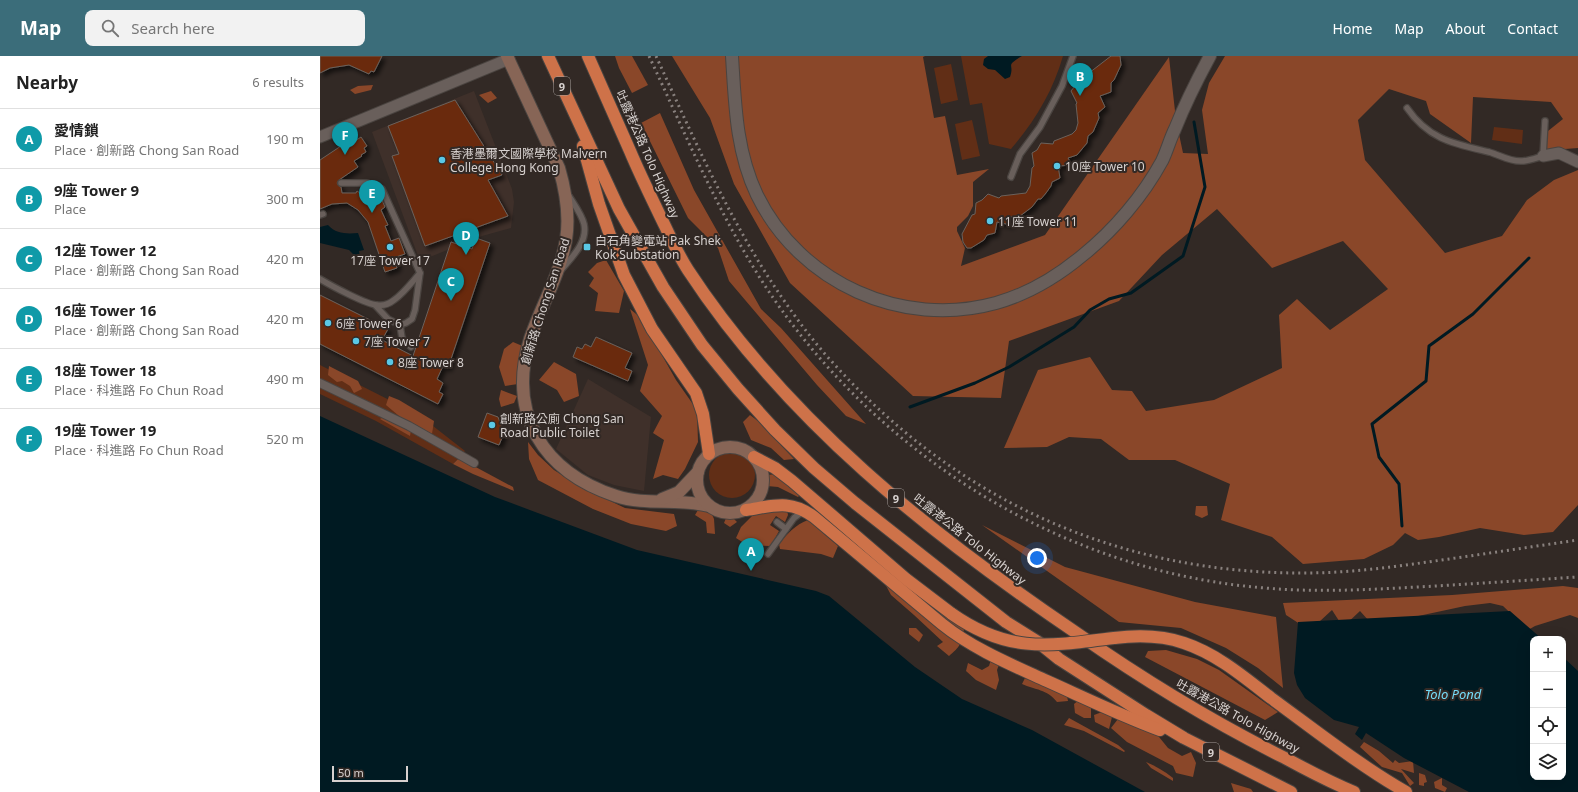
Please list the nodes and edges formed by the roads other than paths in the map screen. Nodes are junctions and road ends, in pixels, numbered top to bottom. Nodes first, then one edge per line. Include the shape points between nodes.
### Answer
1 (548, 56) edge
2 (588, 56) edge
3 (732, 56) edge
4 (1073, 56) edge
5 (1210, 56) edge
6 (508, 57) edge
7 (1407, 108) dead end
8 (575, 116) junction
9 (1546, 121) dead end
10 (320, 137) edge
11 (1540, 157) junction
12 (1578, 162) edge
13 (1011, 177) dead end
14 (342, 183) dead end
15 (565, 187) junction
16 (420, 273) junction
17 (556, 276) junction
18 (320, 279) edge
19 (375, 306) junction
20 (400, 324) junction
21 (410, 347) dead end
22 (320, 383) edge
23 (710, 454) junction
24 (754, 457) junction
25 (474, 463) dead end
26 (698, 472) junction
27 (658, 501) junction
28 (709, 506) junction
29 (746, 510) junction
30 (805, 510) junction
31 (777, 522) dead end
32 (786, 529) junction
33 (768, 554) dead end
34 (1184, 738) junction
35 (1291, 792) edge
36 (1354, 792) edge
37 (1406, 792) edge

1 - 8 highway, 9
2 - 36 highway, 吐露港公路 Tolo Highway / 9 via 649,194 687,269 753,357 828,438 925,522 1018,594 1112,658 1169,695 1253,742
3 - 5 street via 736,120 745,164 757,194 779,231 808,261 840,284 860,294 906,308 957,310 997,303 1023,294 1084,254 1122,218 1162,160
4 - 13 lane via 1057,97 1040,127 1020,154
6 - 10 street
6 - 15 main road, 創新路 Chong San Road
7 - 11 lane via 1427,129 1451,143 1513,160 1525,161
8 - 23 highway via 597,197 624,275 652,329 696,393 704,414
8 - 34 highway, 9 via 618,209 663,287 711,356 775,430 855,503 1006,622 1059,659
9 - 11 lane
11 - 12 street via 1559,153
14 - 16 lane via 367,184 382,189
15 - 17 main road, 創新路 Chong San Road via 568,210 566,239
15 - 17 lane via 584,225 582,240 576,253
16 - 19 lane via 394,301
16 - 20 lane via 412,319
17 - 27 main road, 創新路 Chong San Road via 530,340 523,371 524,400 534,432 559,464 583,480 616,496 637,501
18 - 19 lane
19 - 20 lane via 388,319
20 - 21 lane via 402,338
22 - 25 street via 409,426
23 - 24 main road via 722,448 732,447 742,449
23 - 26 main road, 創新路 Chong San Road
24 - 29 main road via 763,473 762,490 758,499
24 - 37 highway, bridge via 792,481 906,579 952,614 982,632 1020,644 1038,645 1138,636 1161,637 1184,643 1208,653 1226,665 1357,761
26 - 27 main road, 創新路 Chong San Road via 679,492
26 - 28 main road via 698,491
27 - 28 main road, 創新路 Chong San Road via 690,502
28 - 29 main road, 創新路 Chong San Road via 730,514
29 - 30 highway via 788,505
30 - 32 lane via 795,516
30 - 34 highway via 960,637 1005,662 1143,724
31 - 32 lane
32 - 33 lane
34 - 35 highway, 9

